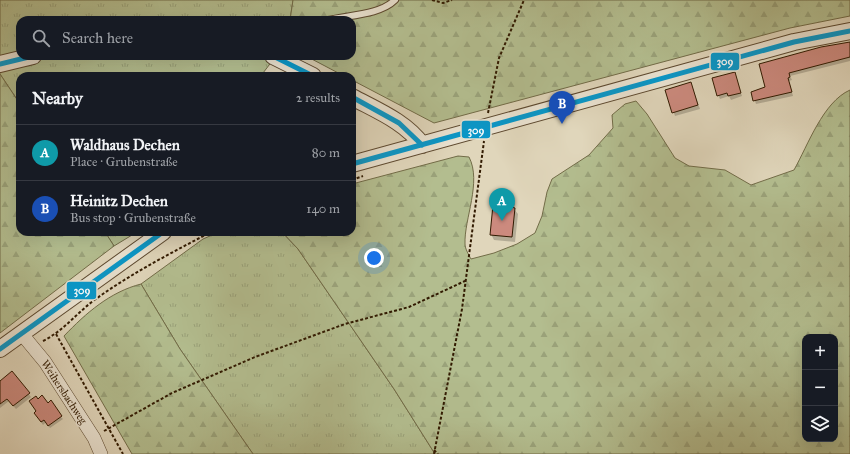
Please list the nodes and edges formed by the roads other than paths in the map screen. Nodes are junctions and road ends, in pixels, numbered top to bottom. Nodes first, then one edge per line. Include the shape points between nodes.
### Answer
1 (395, 0) edge
2 (348, 16) edge
3 (850, 31) edge
4 (16, 60) edge
5 (281, 60) edge
6 (0, 64) edge
7 (305, 72) edge
8 (356, 99) edge
9 (422, 145) junction
10 (356, 163) edge
11 (157, 236) edge
12 (21, 333) junction
13 (0, 349) edge
14 (101, 454) edge

1 - 2 lane via 374,11
3 - 9 street via 794,42
4 - 6 street
5 - 7 street
8 - 9 street via 398,123 416,136
9 - 10 street
11 - 12 street
12 - 13 street
12 - 14 street, Weihersbachweg via 45,362 94,438

